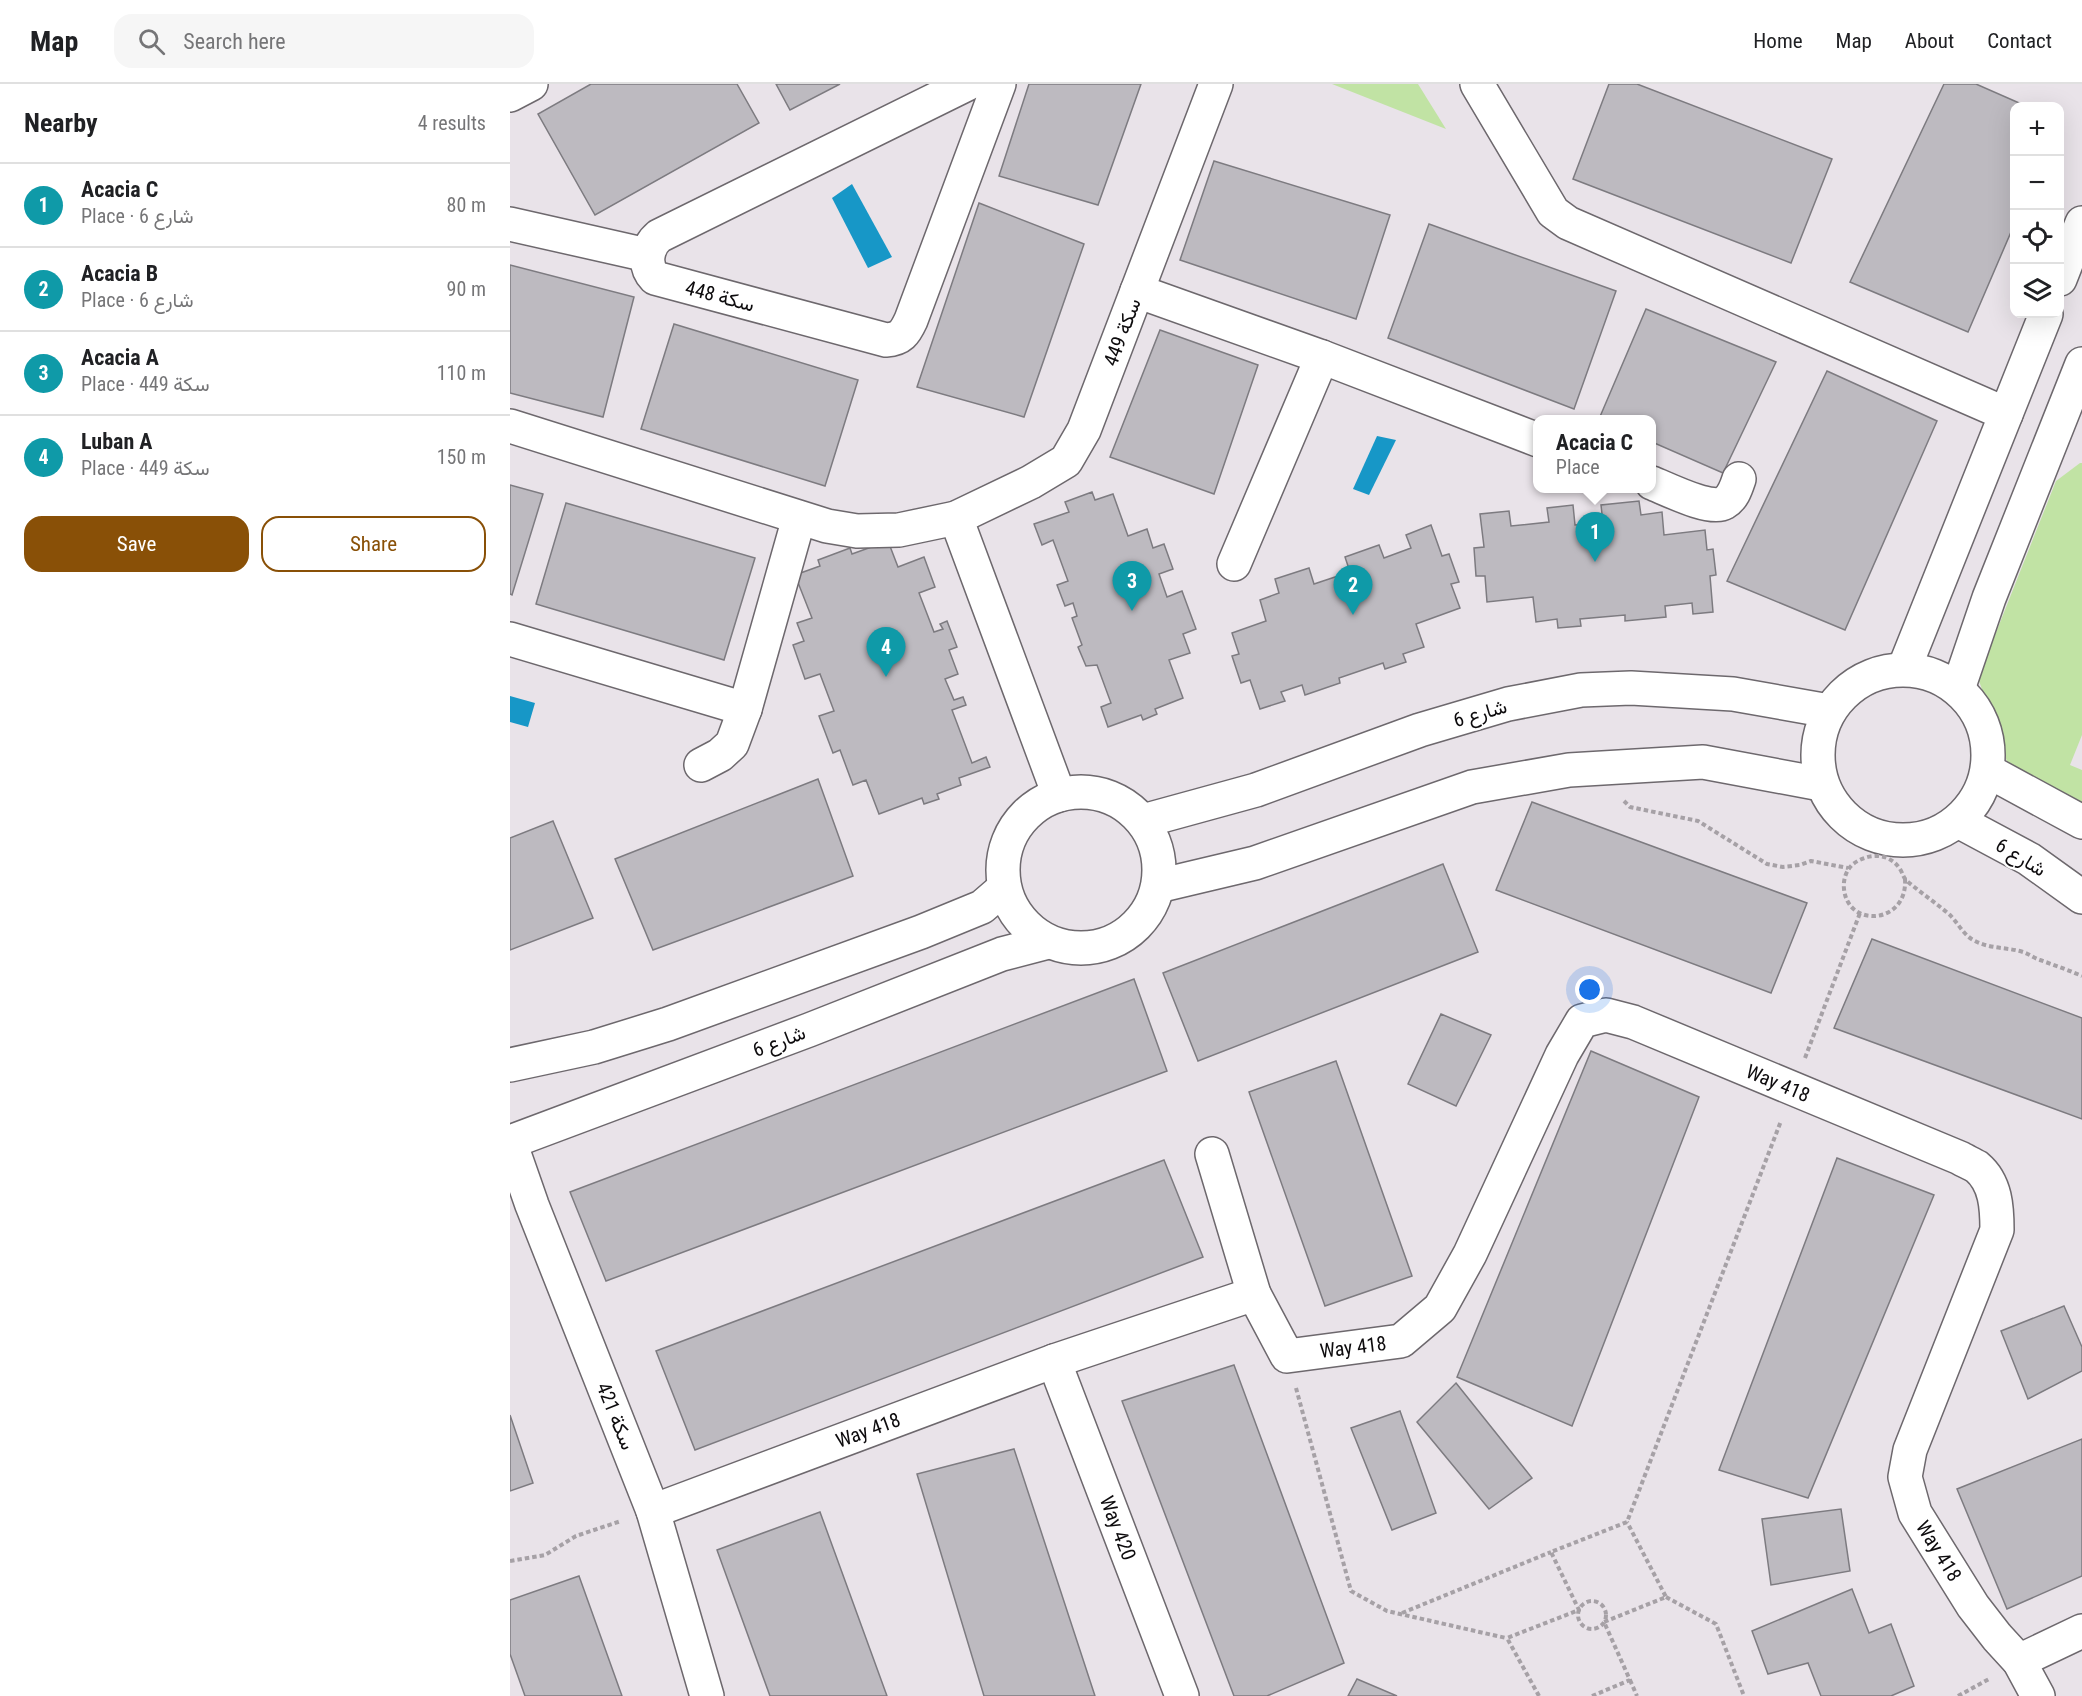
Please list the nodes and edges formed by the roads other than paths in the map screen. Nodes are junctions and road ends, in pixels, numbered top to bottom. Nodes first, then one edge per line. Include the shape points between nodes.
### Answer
1 (531, 84) edge
2 (967, 84) edge
3 (999, 84) edge
4 (1216, 84) edge
5 (1477, 84) edge
6 (510, 95) edge
7 (2082, 223) edge
8 (510, 224) edge
9 (647, 255) junction
10 (2064, 269) edge
11 (1137, 291) junction
12 (2044, 318) edge
13 (1322, 357) junction
14 (2082, 364) edge
15 (2006, 414) junction
16 (2071, 422) edge
17 (510, 426) edge
18 (1533, 438) edge
19 (1739, 479) dead end
20 (1656, 485) edge
21 (799, 518) junction
22 (956, 518) junction
23 (1234, 564) dead end
24 (510, 639) edge
25 (1904, 669) junction
26 (1958, 689) junction
27 (745, 709) junction
28 (1829, 711) junction
29 (701, 765) dead end
30 (1988, 771) junction
31 (1821, 784) junction
32 (1059, 795) junction
33 (1143, 821) junction
34 (1958, 821) junction
35 (2082, 822) edge
36 (1158, 886) junction
37 (1004, 888) junction
38 (2082, 897) edge
39 (1048, 942) junction
40 (510, 1065) edge
41 (510, 1142) edge
42 (1212, 1154) dead end
43 (1254, 1294) junction
44 (1053, 1361) junction
45 (653, 1510) junction
46 (2082, 1630) edge
47 (2019, 1661) junction
48 (707, 1696) edge
49 (1182, 1696) edge
50 (2038, 1696) edge

1 - 6 street
2 - 9 street via 659,236
3 - 9 street, سكة 448 via 911,320 898,339 886,340 655,278
4 - 11 street, سكة 449
5 - 15 street via 1553,212 1568,223
7 - 10 street
8 - 9 street
11 - 13 street
11 - 22 street, سكة 449 via 1084,430 1066,461
12 - 15 street
13 - 18 street
13 - 23 street
14 - 16 street
15 - 25 street
16 - 26 street via 1989,598
17 - 21 street, سكة 449
19 - 20 street via 1732,496 1713,507
21 - 22 street, سكة 449 via 857,531 899,530
21 - 27 street
22 - 32 street
24 - 27 street
25 - 26 street via 1933,675
25 - 28 street via 1875,674 1849,688
26 - 30 street via 1978,713 1988,741
27 - 29 street via 732,744
28 - 31 street via 1819,734 1816,759
28 - 33 street, شارع 6 via 1732,694 1631,688 1581,690 1508,704 1420,730 1256,790
30 - 34 street via 1977,798
30 - 35 street
31 - 34 street via 1844,817 1871,835 1917,839 1939,833
31 - 36 street via 1703,762 1569,770 1472,786 1255,863
32 - 33 street via 1082,791 1105,795 1126,805
32 - 37 street via 1037,804 1020,820 1008,841 1002,864
33 - 36 street via 1154,841
34 - 38 street, شارع 6 via 2029,859
36 - 39 street via 1150,908 1136,926 1117,940 1079,948
37 - 39 street via 1013,910 1028,928
37 - 40 street via 982,907 921,932 668,1024 594,1047
39 - 41 street, شارع 6 via 1002,954
41 - 45 street, سكة 421
42 - 43 street
43 - 44 street, Way 418
43 - 47 street, Way 418 via 1287,1356 1401,1341 1440,1308 1582,1021 1606,1016 1633,1022 1960,1158 1977,1168 1990,1185 1997,1207 1997,1230 1910,1450 1905,1477 1915,1513 1973,1606
44 - 45 street, Way 418
44 - 49 street, Way 420
45 - 48 street, سكة 421
46 - 47 street
47 - 50 street, Way 418

